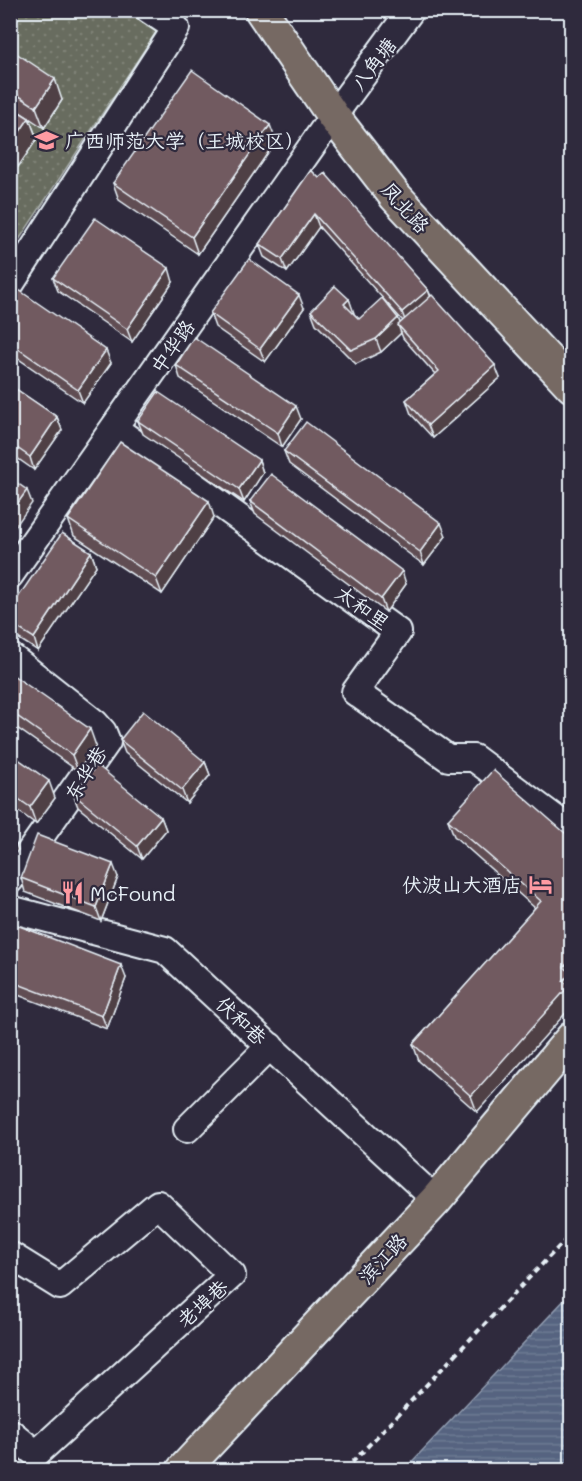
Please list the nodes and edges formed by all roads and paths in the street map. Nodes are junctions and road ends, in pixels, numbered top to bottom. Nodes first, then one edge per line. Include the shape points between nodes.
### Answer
1 (149, 10) edge
2 (261, 10) edge
3 (412, 11) edge
4 (333, 116) junction
5 (10, 285) edge
6 (572, 386) edge
7 (114, 428) junction
8 (10, 575) edge
9 (10, 656) edge
10 (572, 831) edge
11 (10, 880) edge
12 (11, 911) edge
13 (572, 1038) edge
14 (270, 1046) junction
15 (187, 1129) dead end
16 (436, 1200) junction
17 (572, 1233) edge
18 (10, 1255) edge
19 (10, 1432) edge
20 (183, 1470) edge
21 (345, 1470) edge

1 - 5 street via 176,28
2 - 4 main road, 凤北路
3 - 4 street, 八角塘
4 - 6 main road, 凤北路 via 395,196
4 - 7 street, 中华路
7 - 8 street, 中华路
7 - 10 street, 太和里 via 398,632 355,692 448,758 474,758
9 - 11 street, 东华巷 via 95,723 107,742
12 - 14 street, 伏和巷 via 165,950
13 - 16 main road, 滨江路
14 - 15 street
14 - 16 street, 伏和巷
16 - 20 main road, 滨江路
17 - 21 path
18 - 19 street, 老埠巷 via 60,1287 158,1204 232,1275 36,1454

